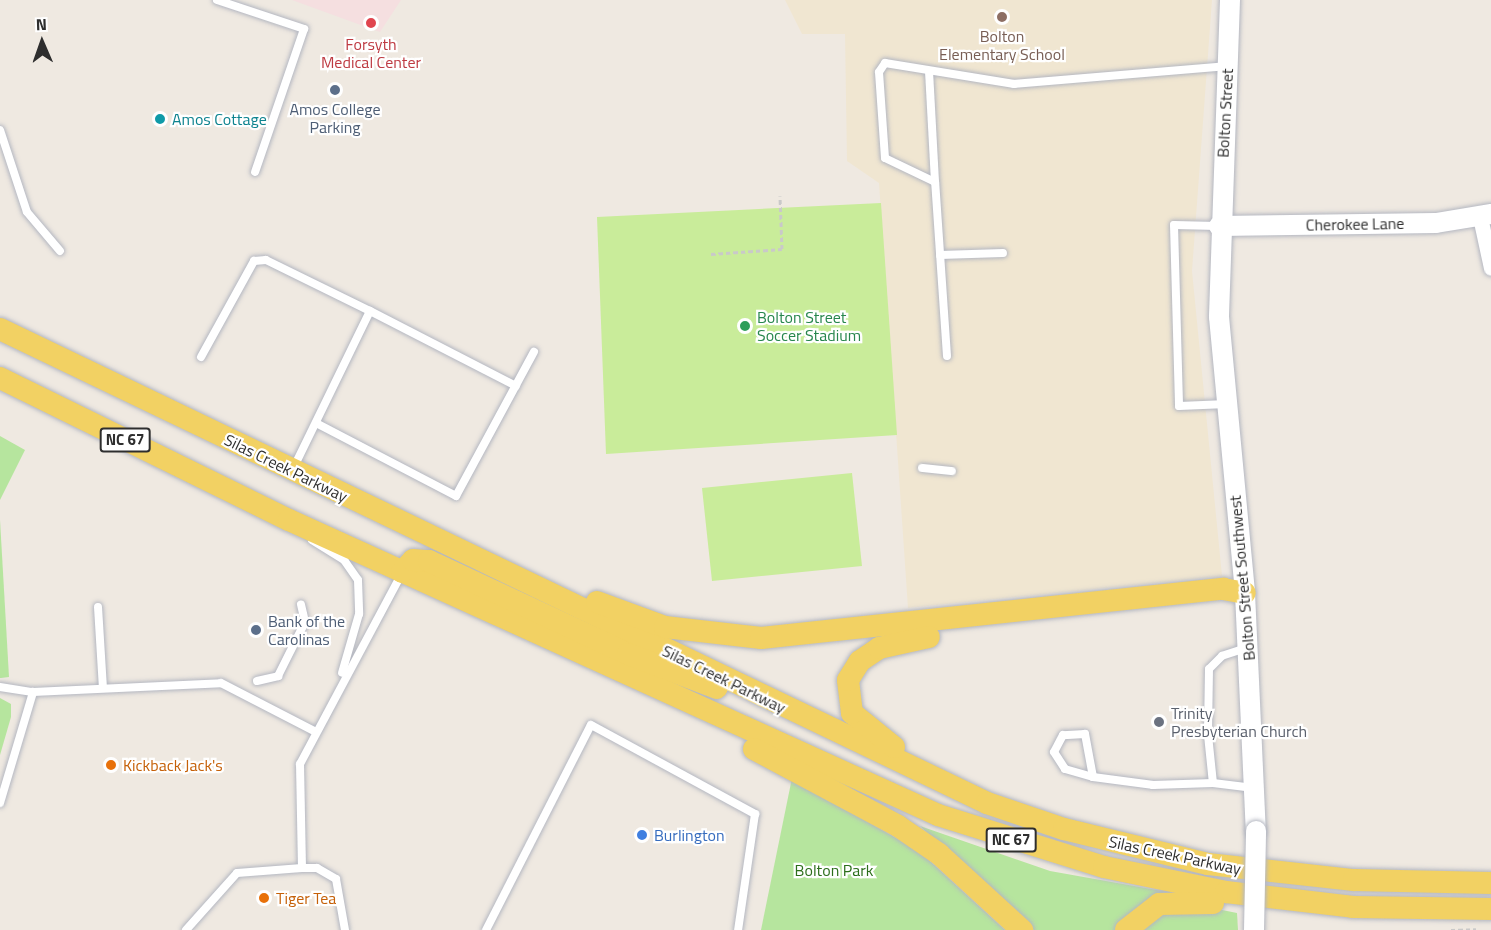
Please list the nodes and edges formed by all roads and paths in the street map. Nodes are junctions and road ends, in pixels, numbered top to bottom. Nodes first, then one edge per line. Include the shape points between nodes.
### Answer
1 (218, 0) edge
2 (1230, 0) edge
3 (1227, 66) junction
4 (929, 70) junction
5 (0, 130) edge
6 (255, 171) dead end
7 (935, 182) junction
8 (780, 196) dead end
9 (1486, 216) edge
10 (1219, 226) junction
11 (60, 251) dead end
12 (1003, 253) dead end
13 (711, 254) dead end
14 (940, 255) junction
15 (1491, 268) edge
16 (370, 311) junction
17 (0, 329) edge
18 (534, 352) dead end
19 (947, 356) dead end
20 (201, 357) dead end
21 (0, 378) edge
22 (516, 386) junction
23 (1227, 404) junction
24 (315, 423) junction
25 (922, 468) dead end
26 (292, 471) junction
27 (952, 471) dead end
28 (289, 520) junction
29 (471, 556) junction
30 (402, 572) junction
31 (1245, 593) junction
32 (301, 604) dead end
33 (98, 606) dead end
34 (1248, 648) junction
35 (257, 681) dead end
36 (339, 683) junction
37 (0, 687) edge
38 (103, 688) junction
39 (33, 692) junction
40 (754, 693) junction
41 (689, 705) junction
42 (316, 732) junction
43 (1093, 777) junction
44 (1213, 783) junction
45 (1255, 788) junction
46 (0, 803) edge
47 (987, 804) junction
48 (302, 868) junction
49 (1491, 883) edge
50 (1353, 907) junction
51 (1486, 919) edge
52 (186, 930) edge
53 (345, 930) edge
54 (486, 930) edge
55 (738, 930) edge
56 (1022, 930) edge
57 (1126, 930) edge
58 (1254, 930) edge
59 (1451, 930) edge

1 - 6 lane via 304,29
2 - 3 street, Bolton Street
3 - 4 lane via 1014,84
3 - 10 street, Bolton Street
4 - 7 lane
4 - 7 lane via 885,63 879,72 885,158
5 - 11 lane via 27,212
7 - 14 lane
8 - 13 path via 782,249
9 - 10 street, Cherokee Lane via 1436,224
9 - 15 street
10 - 23 street, Bolton Street Southwest via 1219,317
10 - 23 lane via 1174,225 1179,406
12 - 14 lane
14 - 19 lane
16 - 20 lane via 266,261 254,261
16 - 22 lane
16 - 24 lane
17 - 26 main road, Silas Creek Parkway / NC 67
18 - 22 lane
21 - 28 main road, Silas Creek Parkway / NC 67
22 - 24 lane via 456,496
23 - 31 street, Bolton Street Southwest
24 - 26 lane
25 - 27 lane
26 - 29 main road, Silas Creek Parkway / NC 67
28 - 30 main road, Silas Creek Parkway / NC 67
28 - 36 lane via 344,560 358,580 359,614
29 - 31 main road via 545,579 665,627 761,638 1223,590
29 - 40 main road, Silas Creek Parkway / NC 67
30 - 36 lane
30 - 40 main road via 413,560 429,561 675,674
30 - 41 main road, Silas Creek Parkway / NC 67
31 - 34 street, Bolton Street Southwest
31 - 47 main road via 1224,602 903,641 866,656 851,673 847,688 859,722 891,745 960,779
32 - 35 lane via 305,622 278,676
33 - 38 lane
34 - 44 lane via 1222,656 1209,669
34 - 45 street, Bolton Street Southwest
36 - 42 lane
37 - 39 lane
38 - 39 lane
38 - 42 lane via 221,683
39 - 46 lane
40 - 47 main road, Silas Creek Parkway / NC 67
41 - 50 main road, Silas Creek Parkway / NC 67 via 938,815 1011,840 1162,880
41 - 56 main road via 729,737 898,826 939,854
42 - 48 lane via 298,775
43 - 43 lane via 1059,765 1054,747 1063,735 1085,734
43 - 44 lane via 1153,785
44 - 45 lane
45 - 58 street, Bolton Street Southwest, bridge
47 - 49 main road, Silas Creek Parkway / NC 67 via 1117,844 1218,866 1354,880
48 - 52 lane via 237,873
48 - 53 lane via 317,868 336,879
50 - 51 main road, Silas Creek Parkway / NC 67
50 - 57 main road via 1291,914 1171,901 1148,909
51 - 59 path
54 - 55 lane via 591,725 755,814

